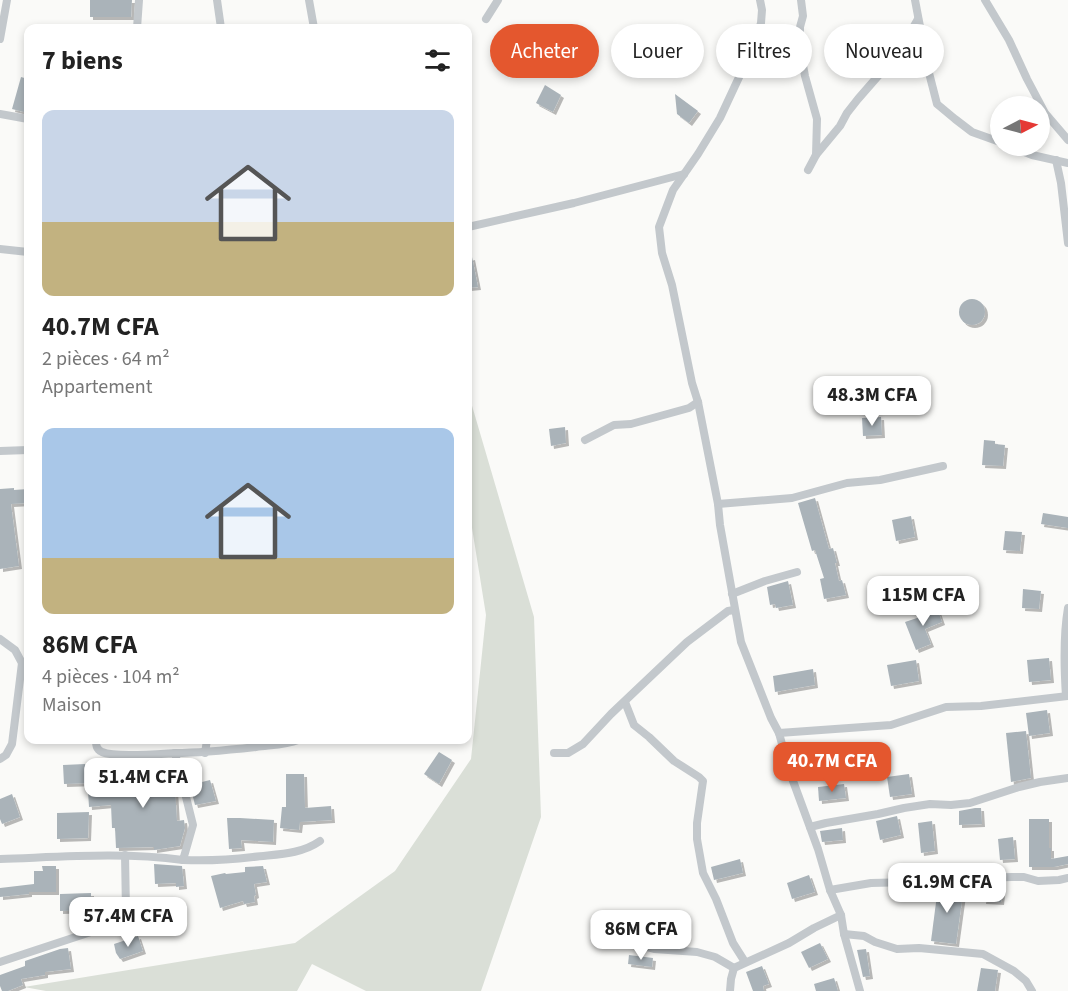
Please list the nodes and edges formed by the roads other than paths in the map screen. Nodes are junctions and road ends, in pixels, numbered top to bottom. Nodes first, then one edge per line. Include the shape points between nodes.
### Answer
1 (7, 0) edge
2 (139, 0) edge
3 (217, 0) edge
4 (309, 0) edge
5 (498, 0) edge
6 (760, 0) edge
7 (769, 0) edge
8 (801, 0) edge
9 (915, 0) edge
10 (986, 0) edge
11 (762, 10) junction
12 (486, 19) dead end
13 (918, 19) junction
14 (137, 24) edge
15 (220, 24) edge
16 (313, 24) edge
17 (0, 39) edge
18 (0, 114) edge
19 (24, 118) edge
20 (990, 138) edge
21 (1068, 140) edge
22 (816, 155) junction
23 (1040, 156) edge
24 (1056, 160) junction
25 (1068, 163) edge
26 (808, 170) dead end
27 (684, 174) junction
28 (472, 226) edge
29 (1068, 243) edge
30 (0, 249) edge
31 (24, 252) edge
32 (698, 402) junction
33 (585, 440) dead end
34 (24, 450) edge
35 (0, 451) edge
36 (943, 466) dead end
37 (718, 504) junction
38 (797, 572) dead end
39 (732, 594) junction
40 (1068, 608) edge
41 (734, 610) junction
42 (0, 639) edge
43 (1067, 696) edge
44 (625, 702) junction
45 (779, 732) junction
46 (96, 744) edge
47 (206, 744) edge
48 (276, 744) edge
49 (175, 753) junction
50 (205, 753) junction
51 (554, 753) dead end
52 (0, 759) edge
53 (1068, 778) edge
54 (810, 827) junction
55 (320, 841) dead end
56 (125, 855) junction
57 (0, 859) edge
58 (183, 860) junction
59 (1068, 878) edge
60 (830, 890) junction
61 (842, 915) junction
62 (844, 934) junction
63 (616, 939) dead end
64 (0, 962) edge
65 (745, 962) junction
66 (734, 968) junction
67 (730, 991) edge
68 (860, 991) edge
69 (1032, 991) edge

1 - 17 street
2 - 14 street
3 - 15 street
4 - 16 street
5 - 12 street
6 - 11 street
7 - 11 street
8 - 22 street via 800,49 817,119
9 - 13 street
10 - 21 street via 1045,113
11 - 27 street via 755,43 720,118
13 - 20 street via 938,104 972,132
13 - 22 street via 899,52
18 - 19 street
22 - 26 street
23 - 24 street
24 - 25 street
24 - 29 street
27 - 28 street
27 - 32 street via 659,227
30 - 31 street
32 - 33 street via 631,424 614,425
32 - 37 street
34 - 35 street
36 - 37 street via 847,483 792,498
37 - 39 street
38 - 39 street
39 - 41 street
40 - 43 street via 1064,673
41 - 44 street via 687,642
41 - 45 street via 741,642
42 - 52 street via 15,650 22,663 12,744
43 - 45 street via 946,707 891,725
44 - 51 street via 576,750
44 - 65 street via 634,725 703,781 697,839 703,873
45 - 54 street
46 - 49 street via 103,753
47 - 50 street
48 - 50 street
49 - 50 street
49 - 58 street via 193,825
53 - 54 street via 1040,782 970,803 930,804
54 - 60 street
55 - 58 street via 284,854 224,861
56 - 57 street
56 - 58 street
56 - 64 street via 126,911 115,924
59 - 60 street via 871,883
60 - 61 street
61 - 62 street
61 - 65 street
62 - 68 street
62 - 69 street via 864,936 897,950 919,948 983,954 1014,971
63 - 66 street via 654,949 697,952
65 - 66 street
66 - 67 street

